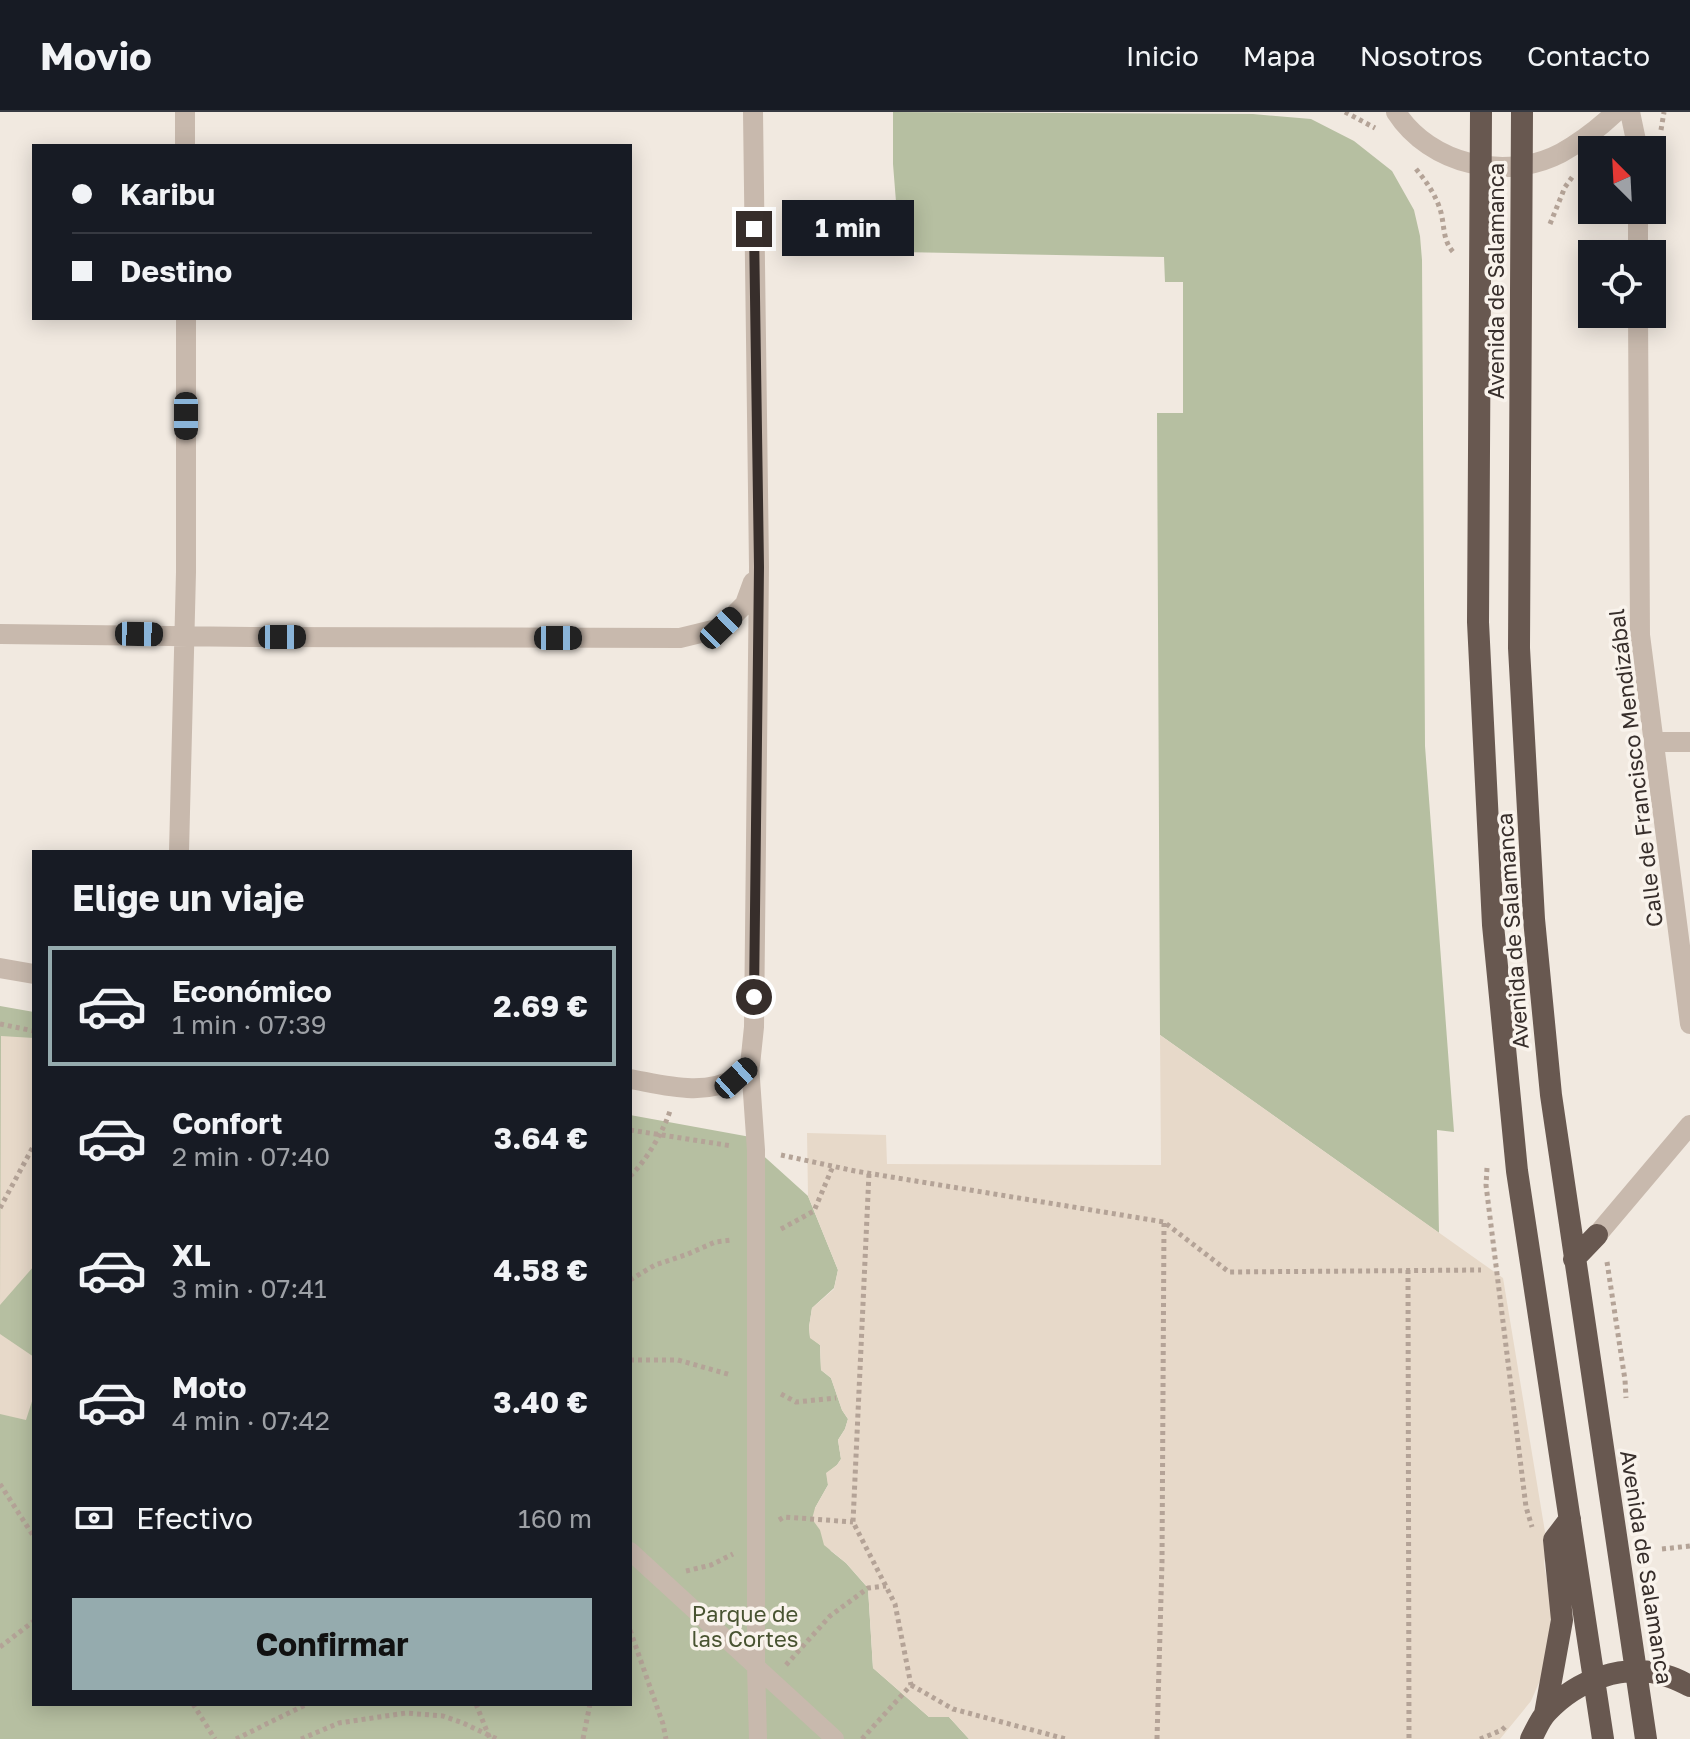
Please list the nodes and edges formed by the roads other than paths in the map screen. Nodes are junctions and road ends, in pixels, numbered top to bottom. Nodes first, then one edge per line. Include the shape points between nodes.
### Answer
1 (185, 112) edge
2 (753, 112) edge
3 (1396, 112) edge
4 (1481, 112) edge
5 (1522, 112) edge
6 (1616, 112) edge
7 (1630, 112) edge
8 (1635, 136) edge
9 (185, 144) edge
10 (1482, 166) junction
11 (1522, 166) junction
12 (186, 320) edge
13 (1638, 328) edge
14 (759, 567) junction
15 (0, 634) edge
16 (185, 635) junction
17 (1654, 742) junction
18 (1690, 742) edge
19 (179, 850) edge
20 (0, 968) edge
21 (32, 974) edge
22 (1690, 1024) edge
23 (743, 1071) junction
24 (632, 1079) edge
25 (1690, 1125) edge
26 (1597, 1235) joint
27 (1574, 1259) junction
28 (1570, 1519) junction
29 (632, 1553) edge
30 (756, 1666) junction
31 (1636, 1671) junction
32 (1593, 1679) junction
33 (1690, 1686) edge
34 (1545, 1714) junction
35 (758, 1739) edge
36 (835, 1739) edge
37 (1531, 1739) edge
38 (1603, 1739) edge
39 (1646, 1739) edge

1 - 9 street
2 - 14 street
3 - 10 street via 1435,150
4 - 10 highway, Avenida de Salamanca
5 - 11 highway, Avenida de Salamanca
6 - 11 street via 1560,154
7 - 8 street
10 - 11 street
10 - 28 highway, Avenida de Salamanca via 1478,622 1493,925 1517,1171
11 - 27 highway, Avenida de Salamanca via 1519,648 1534,919
12 - 16 street
13 - 17 street, Calle de Francisco Mendizábal via 1640,635
14 - 16 street via 745,604 721,628 680,638
14 - 23 street via 754,1027
15 - 16 street
16 - 19 street
17 - 18 street
17 - 22 street, Calle de Francisco Mendizábal
20 - 21 street
23 - 24 street via 710,1088
23 - 30 street via 756,1150
25 - 26 street
26 - 27 highway
27 - 31 highway, Avenida de Salamanca
28 - 32 highway, Avenida de Salamanca
28 - 34 highway via 1554,1540 1562,1620
29 - 30 street
30 - 35 street
30 - 36 street
31 - 32 highway
31 - 33 highway via 1666,1675
31 - 39 highway, Avenida de Salamanca
32 - 34 highway
32 - 38 highway, Avenida de Salamanca
34 - 37 highway

